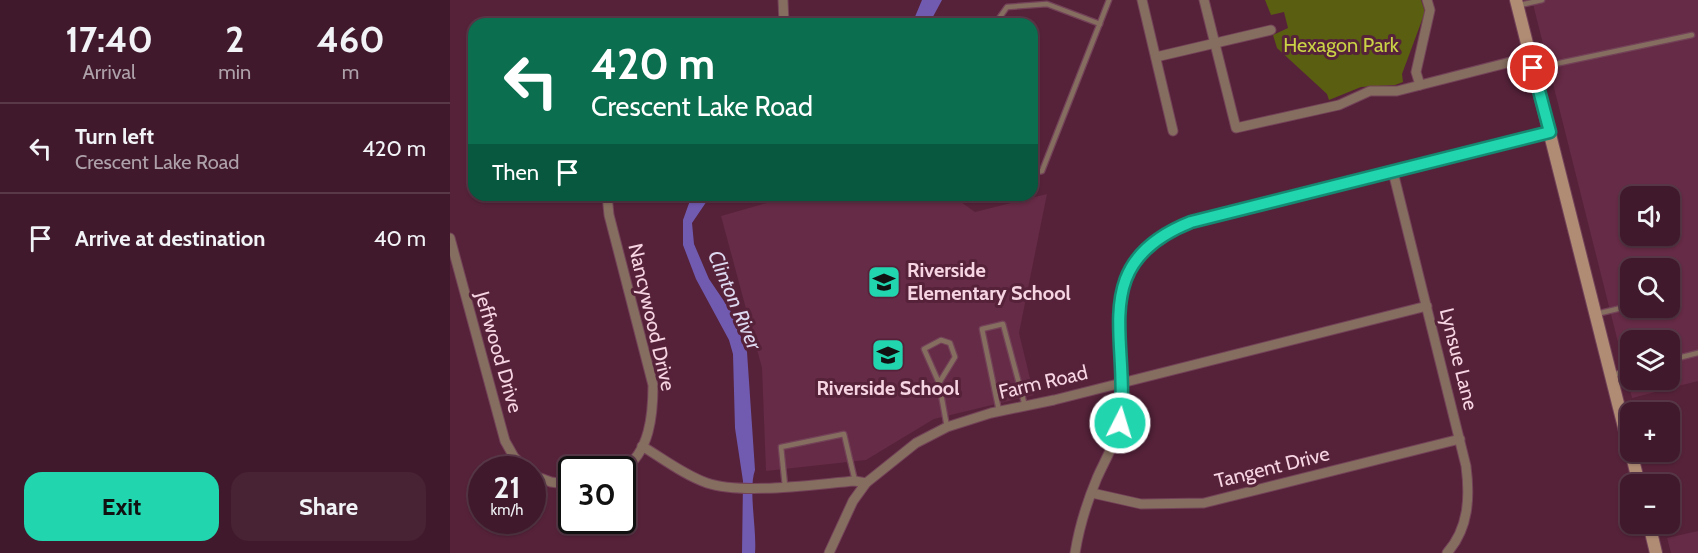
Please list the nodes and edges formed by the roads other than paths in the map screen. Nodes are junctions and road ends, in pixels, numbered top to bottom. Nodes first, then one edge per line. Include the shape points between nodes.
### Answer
1 (783, 0) edge
2 (1109, 0) edge
3 (1142, 0) edge
4 (1204, 0) edge
5 (1427, 0) edge
6 (1542, 0) edge
7 (1517, 3) edge
8 (784, 18) edge
9 (999, 18) edge
10 (1100, 24) junction
11 (1271, 30) dead end
12 (1692, 35) dead end
13 (1215, 44) junction
14 (1156, 57) junction
15 (1532, 63) junction
16 (1420, 85) junction
17 (1173, 131) dead end
18 (1550, 132) junction
19 (1038, 172) edge
20 (1393, 172) junction
21 (608, 201) edge
22 (450, 238) edge
23 (1427, 306) junction
24 (1620, 308) edge
25 (1596, 314) junction
26 (1698, 353) edge
27 (1680, 358) edge
28 (1620, 373) edge
29 (1612, 375) junction
30 (1122, 382) junction
31 (939, 383) junction
32 (1025, 406) junction
33 (1620, 407) edge
34 (999, 411) junction
35 (947, 426) junction
36 (1460, 439) junction
37 (642, 446) junction
38 (513, 456) edge
39 (636, 456) edge
40 (855, 481) junction
41 (866, 483) junction
42 (785, 486) junction
43 (1092, 493) junction
44 (1651, 534) edge
45 (831, 551) edge
46 (1075, 553) edge
47 (1447, 553) edge
48 (1656, 553) edge

1 - 8 street
2 - 10 lane
3 - 14 street
4 - 13 street
5 - 16 street via 1430,10 1416,72
6 - 7 lane
7 - 15 street
9 - 10 lane via 1007,7 1047,4
10 - 19 lane via 1042,171
11 - 13 street
12 - 15 lane
13 - 14 street
13 - 16 street via 1236,128 1339,105 1370,92
14 - 17 street
15 - 16 street
15 - 18 street
18 - 20 street
18 - 25 street
20 - 23 street, Lynsue Lane
20 - 30 street via 1191,222 1158,238 1129,270 1122,289 1117,318
21 - 37 street, Nancywood Drive via 652,385 653,409
22 - 38 street, Jeffwood Drive via 505,441
23 - 30 street, Farm Road
23 - 36 street, Lynsue Lane
24 - 25 lane
25 - 29 street
26 - 27 lane
28 - 29 lane
29 - 33 street
30 - 32 street, Farm Road
30 - 43 street via 1120,423
31 - 31 lane via 955,357 950,343 941,340 924,349
31 - 35 lane
32 - 34 street, Farm Road
32 - 34 lane via 1003,324 982,329
34 - 35 street, Farm Road
35 - 41 street, Farm Road via 916,443
36 - 43 street, Tangent Drive via 1204,503 1141,504
36 - 47 street, Lynsue Lane via 1468,507 1463,527
37 - 39 street
37 - 42 street via 706,482 736,487
40 - 41 street
40 - 42 street
40 - 42 lane via 844,434 781,447
41 - 45 street, Farm Road via 853,501
43 - 46 street
44 - 48 street

